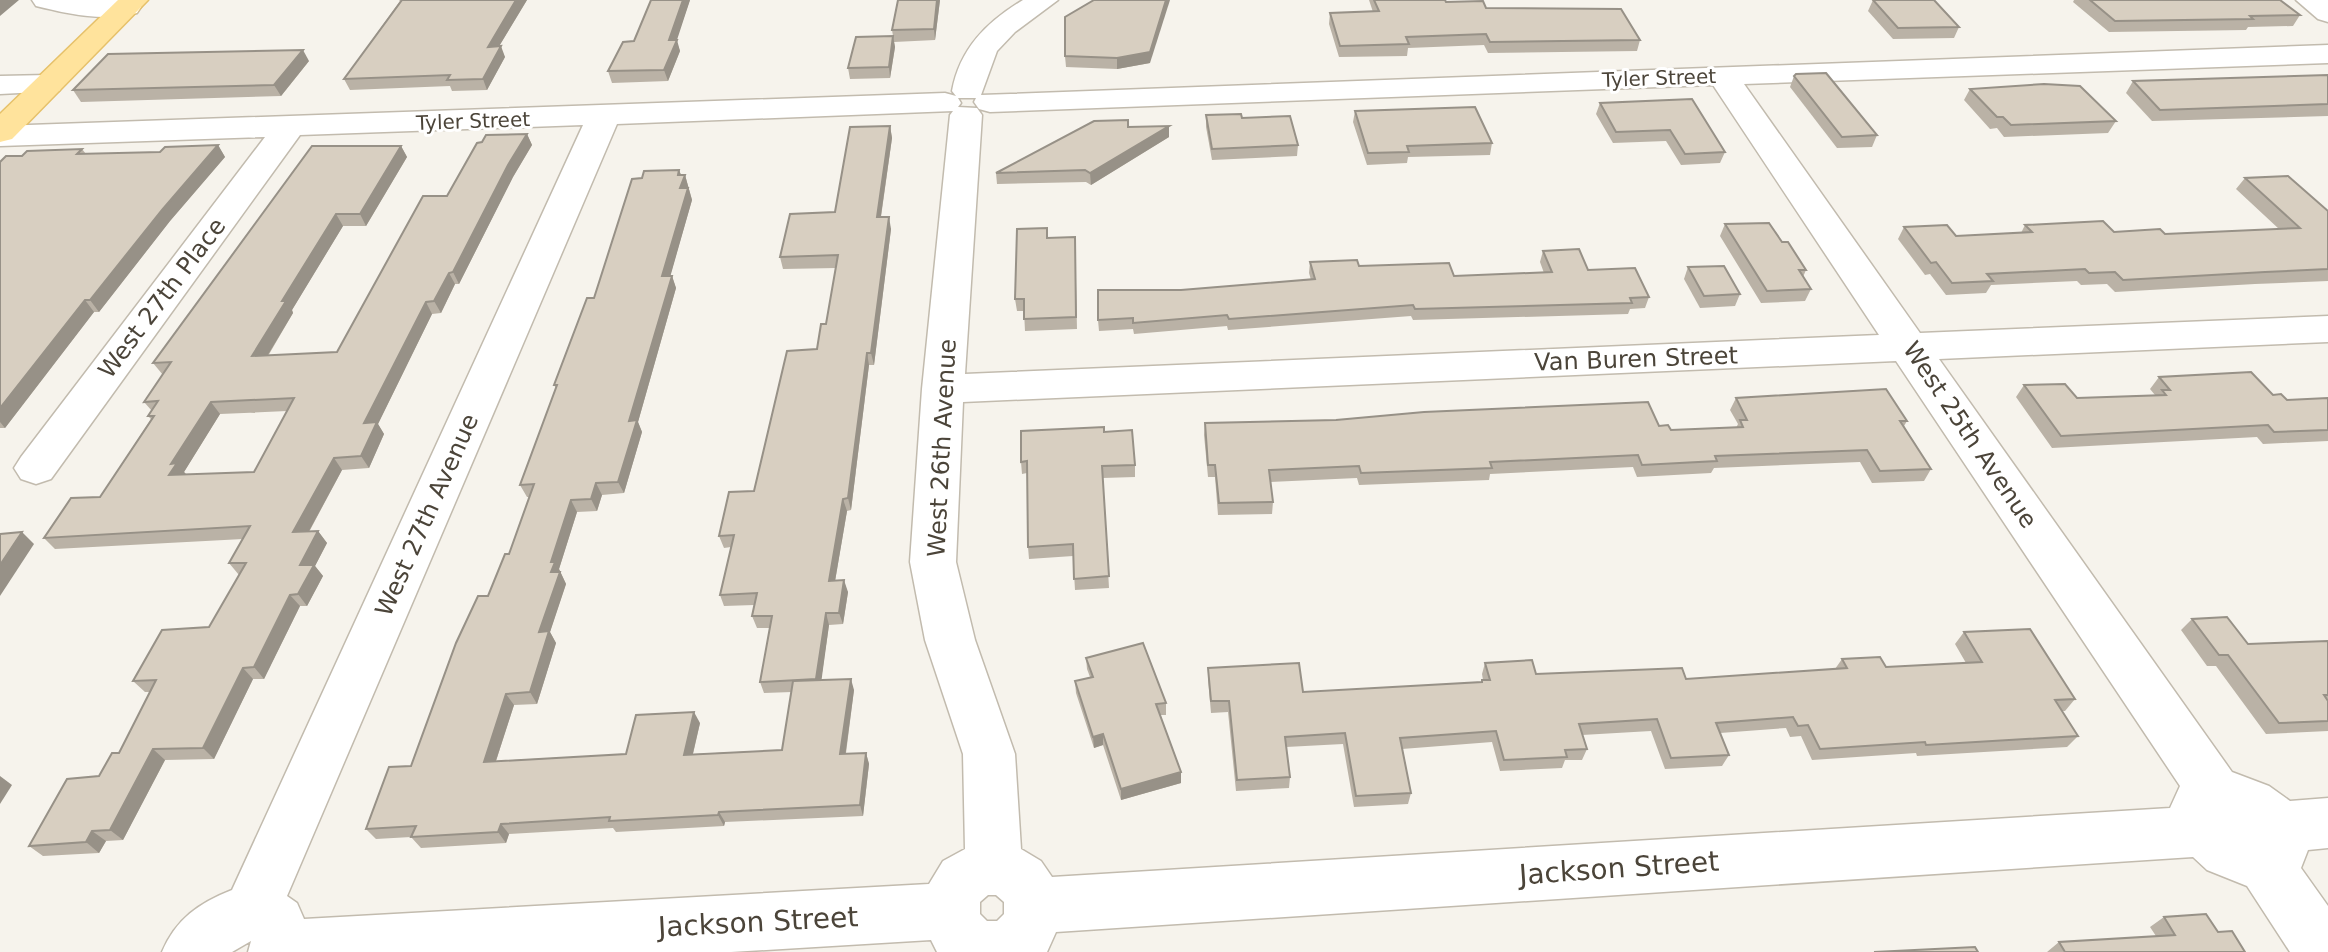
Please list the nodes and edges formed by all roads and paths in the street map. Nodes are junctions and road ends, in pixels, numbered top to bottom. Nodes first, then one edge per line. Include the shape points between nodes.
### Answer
1 (46, 0) edge
2 (1044, 0) edge
3 (2310, 0) edge
4 (130, 3) edge
5 (2328, 13) edge
6 (2328, 54) edge
7 (1722, 76) junction
8 (48, 84) junction
9 (0, 85) edge
10 (967, 103) junction
11 (604, 116) junction
12 (289, 127) junction
13 (0, 134) edge
14 (2328, 329) edge
15 (1910, 347) junction
16 (943, 389) junction
17 (36, 468) dead end
18 (2210, 812) junction
19 (2289, 837) edge
20 (1014, 887) junction
21 (951, 911) junction
22 (268, 938) edge
23 (992, 951) edge
24 (192, 952) edge
25 (2325, 952) edge

1 - 4 street via 79,8
2 - 10 street, West 26th Avenue via 990,38 977,56
3 - 5 street
4 - 8 main road
6 - 7 street, Tyler Street
7 - 10 street, Tyler Street
7 - 15 street, West 25th Avenue
8 - 9 street
8 - 13 main road
10 - 11 street, Tyler Street
10 - 16 street, West 26th Avenue
11 - 12 street, Tyler Street
11 - 22 street, West 27th Avenue
12 - 13 street, Tyler Street
12 - 17 street, West 27th Place
14 - 15 street, Van Buren Street
15 - 16 street, Van Buren Street
15 - 18 street, West 25th Avenue
16 - 20 street, West 26th Avenue via 933,562 950,640 989,754
18 - 19 street via 2230,795 2251,804
18 - 20 street, Jackson Street
19 - 25 street
20 - 21 street via 966,880
20 - 23 street via 1030,924 1020,937
21 - 22 street, Jackson Street
21 - 23 street via 961,939
22 - 24 street, Jackson Street via 220,924

